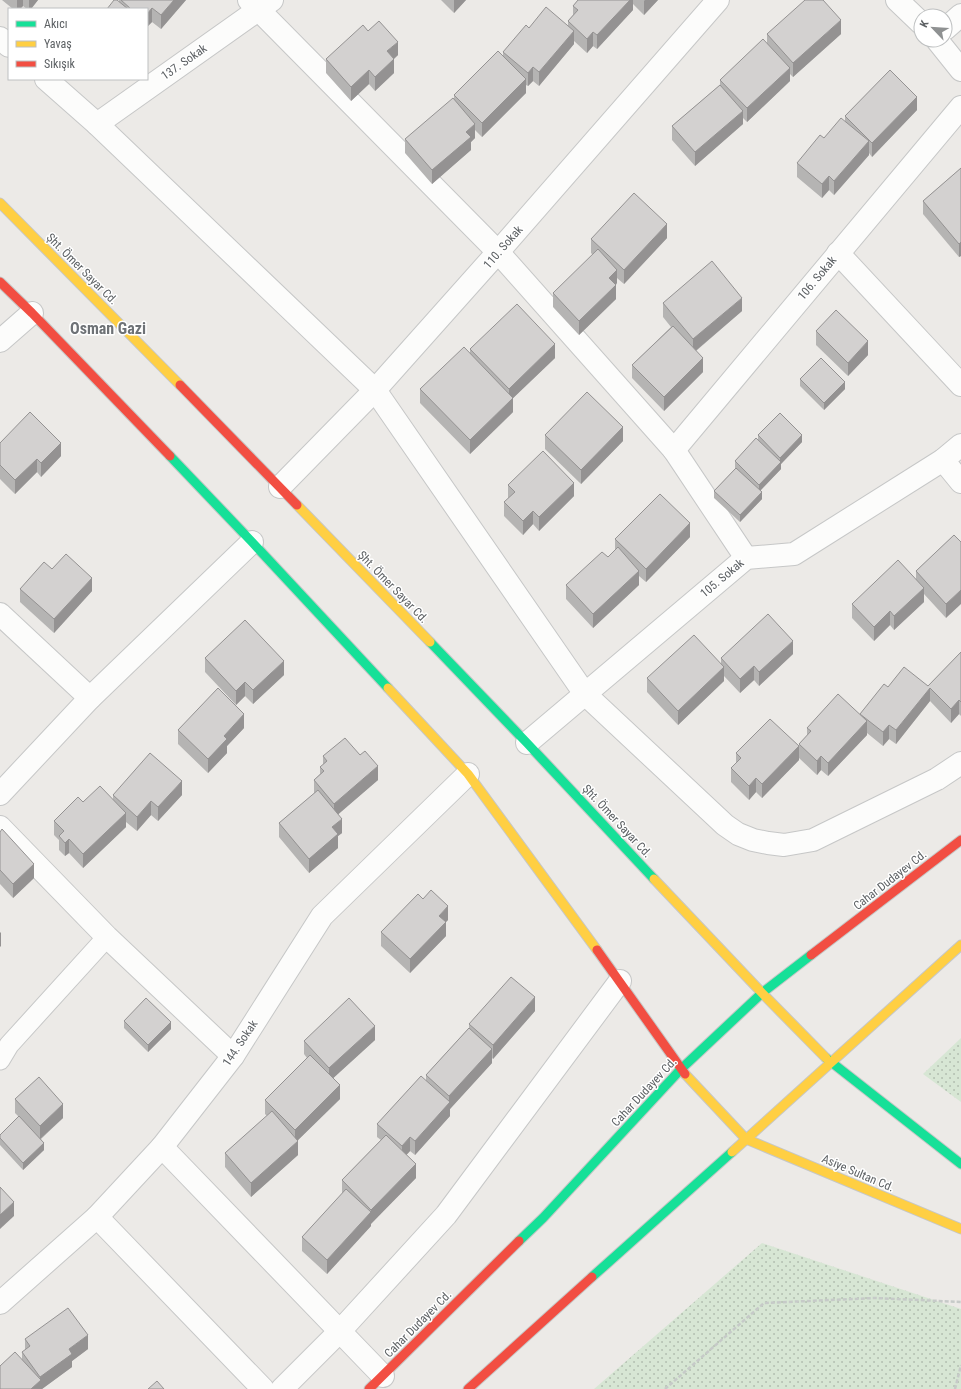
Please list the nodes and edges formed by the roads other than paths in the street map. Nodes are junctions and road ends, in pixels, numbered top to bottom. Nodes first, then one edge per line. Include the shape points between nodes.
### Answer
1 (718, 0) edge
2 (897, 0) edge
3 (260, 3) edge
4 (961, 15) edge
5 (913, 16) edge
6 (953, 22) edge
7 (0, 38) edge
8 (8, 45) edge
9 (943, 48) edge
10 (961, 70) edge
11 (47, 80) edge
12 (961, 107) edge
13 (97, 124) junction
14 (0, 203) edge
15 (498, 252) junction
16 (838, 253) junction
17 (0, 282) edge
18 (32, 313) junction
19 (0, 341) edge
20 (961, 385) edge
21 (375, 390) junction
22 (961, 445) edge
23 (674, 450) junction
24 (943, 460) junction
25 (961, 482) edge
26 (280, 487) junction
27 (252, 542) junction
28 (746, 558) junction
29 (0, 614) edge
30 (585, 694) junction
31 (90, 698) junction
32 (527, 743) junction
33 (961, 763) edge
34 (468, 774) junction
35 (0, 794) edge
36 (0, 826) edge
37 (961, 840) edge
38 (107, 937) junction
39 (961, 946) edge
40 (620, 981) junction
41 (762, 993) junction
42 (233, 1056) junction
43 (0, 1060) edge
44 (831, 1062) junction
45 (681, 1069) junction
46 (746, 1139) junction
47 (162, 1147) junction
48 (961, 1164) edge
49 (98, 1217) junction
50 (961, 1228) edge
51 (0, 1303) edge
52 (340, 1331) junction
53 (376, 1382) edge
54 (263, 1389) edge
55 (282, 1389) edge
56 (468, 1389) edge

1 - 15 street, 110. Sokak
2 - 5 street
3 - 13 street, 137. Sokak
3 - 15 street
4 - 6 street
7 - 8 street
9 - 10 street
11 - 13 street
12 - 16 street, 106. Sokak
13 - 21 street
14 - 26 street, Şht. Ömer Sayar Cd.
15 - 21 street, 110. Sokak
15 - 23 street
16 - 20 street
16 - 23 street, 106. Sokak
17 - 18 street
18 - 19 street
18 - 27 street
21 - 26 street, 110. Sokak
21 - 30 street
22 - 24 street, 105. Sokak
23 - 28 street
24 - 25 street
24 - 28 street, 105. Sokak via 794,554
26 - 32 street, Şht. Ömer Sayar Cd.
27 - 31 street
27 - 34 street
28 - 30 street, 105. Sokak
29 - 31 street
30 - 32 street, 105. Sokak
30 - 33 street via 725,825 738,834 768,843 784,845 813,840 937,779
31 - 35 street
32 - 41 street, Şht. Ömer Sayar Cd.
34 - 40 street
34 - 42 street, 144. Sokak via 322,916
36 - 38 street
37 - 41 street, Cahar Dudayev Cd.
38 - 42 street
38 - 43 lane via 9,1045
39 - 44 street
40 - 45 street
40 - 52 street via 446,1215
41 - 44 street, Şht. Ömer Sayar Cd.
41 - 45 street, Cahar Dudayev Cd.
42 - 47 street, 144. Sokak
44 - 46 street
44 - 48 street
45 - 46 street
45 - 53 street, Cahar Dudayev Cd. via 543,1218
46 - 50 street, Asiye Sultan Cd.
46 - 56 street
47 - 49 street, 144. Sokak
47 - 52 street
49 - 51 street, 144. Sokak
49 - 54 street
52 - 53 street
52 - 55 street

